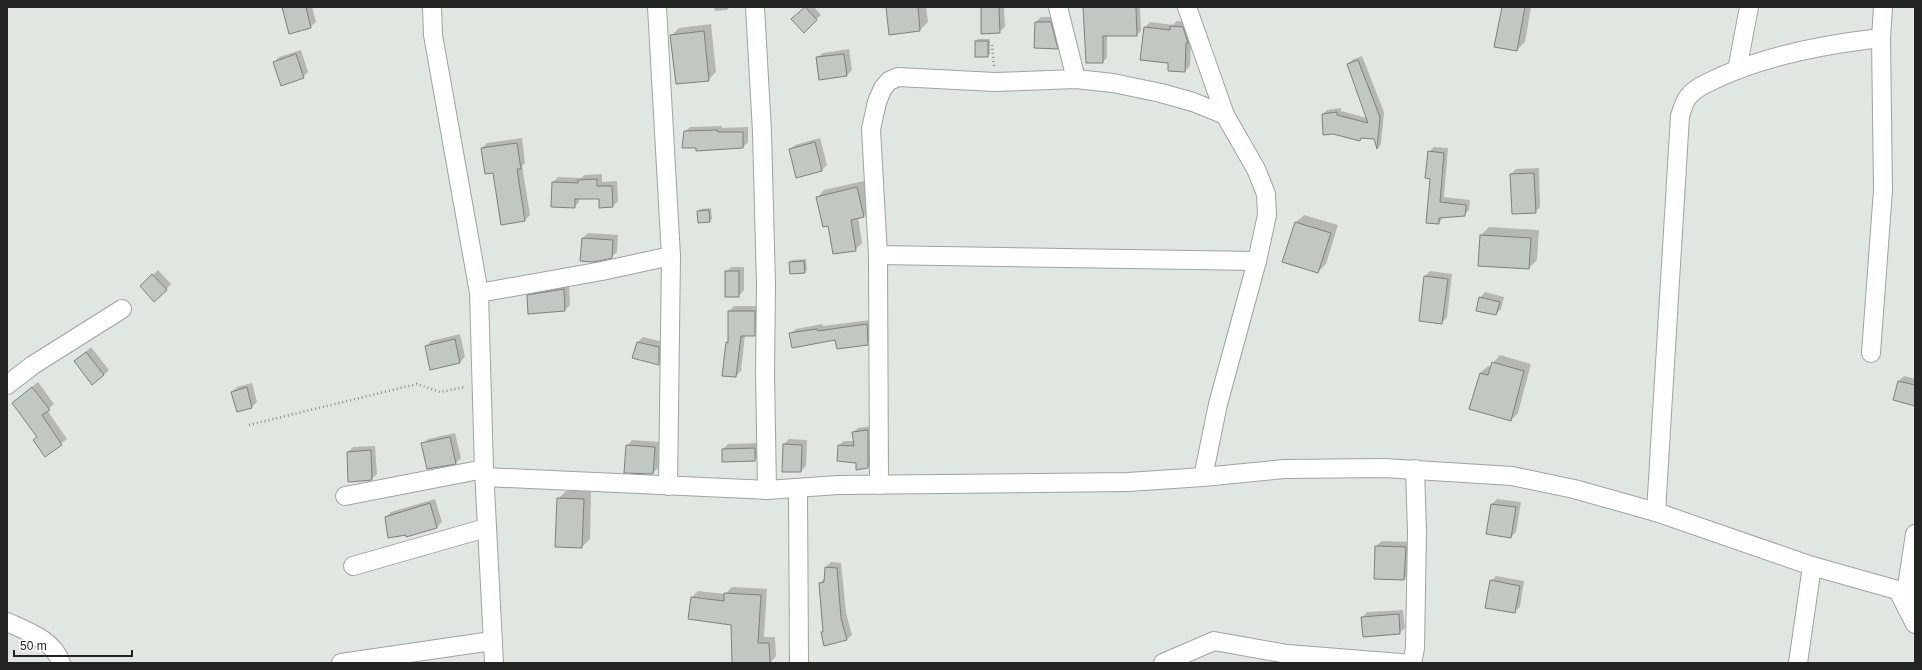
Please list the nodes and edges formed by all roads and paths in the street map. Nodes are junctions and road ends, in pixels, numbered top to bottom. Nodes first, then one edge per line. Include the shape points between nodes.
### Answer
1 (432, 7) edge
2 (657, 7) edge
3 (755, 7) edge
4 (1058, 7) edge
5 (1187, 7) edge
6 (1749, 7) edge
7 (1883, 7) edge
8 (1881, 38) junction
9 (1737, 70) junction
10 (1076, 79) junction
11 (1225, 115) junction
12 (878, 255) junction
13 (670, 256) junction
14 (1257, 261) junction
15 (479, 293) junction
16 (122, 309) dead end
17 (1871, 353) dead end
18 (482, 384) junction
19 (7, 385) edge
20 (249, 425) dead end
21 (1415, 469) junction
22 (484, 473) junction
23 (1202, 478) junction
24 (879, 485) junction
25 (668, 486) junction
26 (798, 489) junction
27 (767, 490) junction
28 (345, 496) dead end
29 (1656, 512) junction
30 (486, 528) junction
31 (1915, 534) edge
32 (353, 566) dead end
33 (1812, 566) junction
34 (1906, 593) edge
35 (7, 622) edge
36 (1915, 624) edge
37 (492, 641) junction
38 (61, 663) edge
39 (341, 663) edge
40 (494, 663) edge
41 (798, 663) edge
42 (1163, 663) edge
43 (1401, 663) edge
44 (1408, 663) edge
45 (1798, 663) edge

1 - 15 street via 433,35
2 - 13 street
3 - 27 street via 762,132 766,285
4 - 10 street
5 - 11 street
6 - 9 street
7 - 8 street
8 - 9 street via 1838,42 1774,57
8 - 17 street via 1882,190
9 - 29 street via 1702,85 1688,97 1680,116
10 - 11 street via 1161,93
10 - 12 street via 995,82 898,77 889,81 877,102 871,129
11 - 14 street via 1256,169 1266,194 1266,216
12 - 14 street
12 - 24 street
13 - 15 street
13 - 25 street
14 - 23 street via 1218,404
15 - 18 street
16 - 19 street via 33,365
18 - 20 path via 440,392 417,384
18 - 22 street
21 - 23 street via 1284,469
21 - 29 street via 1512,476 1574,489
21 - 44 street via 1415,648 1413,659
22 - 25 street
22 - 28 street
22 - 30 street
23 - 24 street via 1128,482
24 - 26 street via 838,485
25 - 27 street
26 - 27 street
26 - 41 street
29 - 33 street
30 - 32 street
30 - 37 street
31 - 34 street
33 - 34 street
33 - 45 street
34 - 36 street
35 - 38 street via 43,639 59,656
37 - 39 street
37 - 40 street
42 - 43 street via 1214,641 1286,654

